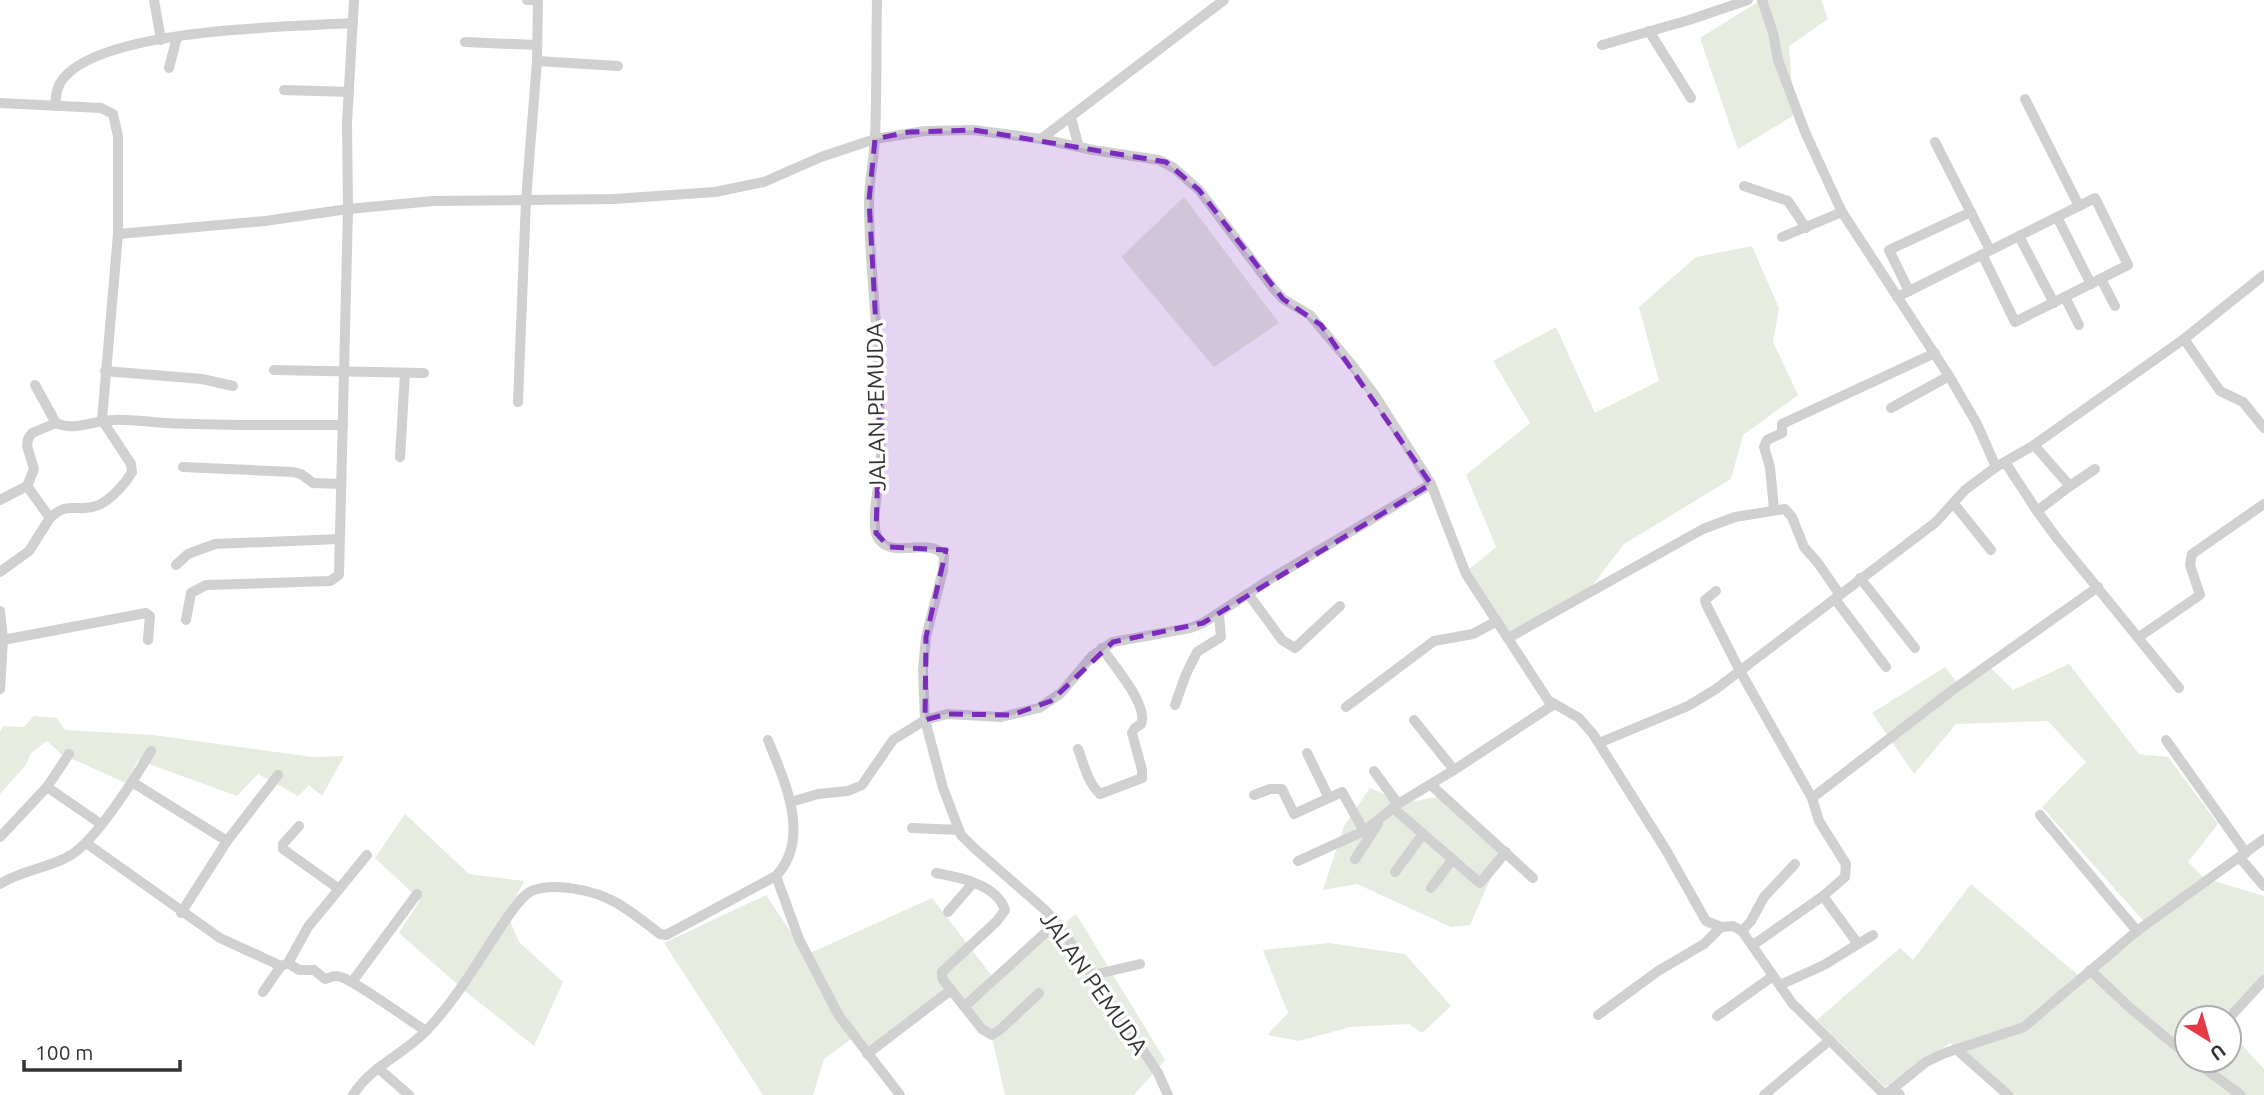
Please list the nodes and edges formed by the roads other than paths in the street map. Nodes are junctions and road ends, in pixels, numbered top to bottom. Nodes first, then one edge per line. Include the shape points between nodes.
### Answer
1 (154, 0) edge
2 (354, 0) edge
3 (527, 0) edge
4 (538, 0) edge
5 (877, 0) edge
6 (1224, 0) edge
7 (1748, 0) edge
8 (1762, 0) edge
9 (353, 23) junction
10 (1649, 31) junction
11 (177, 37) junction
12 (160, 40) junction
13 (465, 42) dead end
14 (536, 45) junction
15 (1602, 45) dead end
16 (537, 61) junction
17 (618, 66) dead end
18 (169, 68) dead end
19 (284, 90) dead end
20 (349, 92) junction
21 (1691, 98) dead end
22 (2025, 99) dead end
23 (0, 103) edge
24 (55, 106) junction
25 (1071, 118) junction
26 (875, 139) junction
27 (1041, 139) junction
28 (1936, 142) dead end
29 (1079, 147) junction
30 (1744, 186) dead end
31 (526, 200) junction
32 (2079, 206) junction
33 (348, 209) junction
34 (1842, 212) junction
35 (1971, 212) junction
36 (2057, 216) junction
37 (1806, 228) junction
38 (118, 234) junction
39 (2019, 236) junction
40 (1782, 237) dead end
41 (1986, 252) junction
42 (2264, 275) edge
43 (2101, 279) junction
44 (2091, 284) junction
45 (1909, 291) junction
46 (1897, 297) junction
47 (2065, 297) junction
48 (2054, 303) junction
49 (2115, 306) dead end
50 (2079, 325) dead end
51 (2184, 339) junction
52 (1934, 354) junction
53 (105, 370) junction
54 (274, 370) dead end
55 (344, 372) junction
56 (405, 373) junction
57 (424, 373) dead end
58 (1949, 376) junction
59 (35, 385) dead end
60 (233, 386) dead end
61 (518, 402) dead end
62 (1891, 408) dead end
63 (102, 420) junction
64 (56, 423) junction
65 (343, 425) junction
66 (2264, 428) edge
67 (2034, 445) junction
68 (400, 457) dead end
69 (2000, 464) junction
70 (183, 467) dead end
71 (2095, 469) dead end
72 (340, 484) junction
73 (1431, 484) junction
74 (27, 486) junction
75 (2070, 486) junction
76 (0, 500) edge
77 (1954, 504) junction
78 (2264, 504) edge
79 (1774, 509) junction
80 (2037, 510) junction
81 (50, 518) junction
82 (339, 539) junction
83 (1991, 550) dead end
84 (176, 565) dead end
85 (0, 572) edge
86 (1860, 578) junction
87 (2098, 587) junction
88 (1716, 591) dead end
89 (1249, 595) junction
90 (1837, 597) junction
91 (1340, 606) dead end
92 (0, 611) edge
93 (1219, 615) junction
94 (186, 620) dead end
95 (1497, 621) junction
96 (1, 626) edge
97 (2138, 637) junction
98 (1508, 638) junction
99 (3, 640) junction
100 (148, 640) dead end
101 (1102, 648) junction
102 (1915, 648) dead end
103 (1886, 667) dead end
104 (1740, 671) junction
105 (2179, 688) dead end
106 (0, 689) edge
107 (1175, 705) dead end
108 (1553, 705) junction
109 (1346, 707) dead end
110 (925, 720) junction
111 (1415, 720) dead end
112 (768, 740) dead end
113 (2166, 740) dead end
114 (1599, 743) junction
115 (1078, 749) dead end
116 (151, 751) dead end
117 (1307, 753) dead end
118 (69, 754) dead end
119 (1454, 770) junction
120 (1374, 771) dead end
121 (278, 775) dead end
122 (132, 782) junction
123 (1431, 785) junction
124 (47, 787) junction
125 (1255, 796) dead end
126 (1812, 797) junction
127 (1329, 798) junction
128 (791, 802) junction
129 (1395, 806) junction
130 (2040, 815) dead end
131 (1380, 820) junction
132 (101, 824) junction
133 (299, 826) dead end
134 (912, 828) dead end
135 (959, 830) junction
136 (1364, 831) junction
137 (1423, 834) junction
138 (0, 836) edge
139 (2264, 839) edge
140 (227, 841) junction
141 (86, 843) junction
142 (1506, 852) junction
143 (367, 855) dead end
144 (2243, 855) junction
145 (1355, 859) dead end
146 (1452, 860) junction
147 (1298, 861) dead end
148 (1795, 864) dead end
149 (1395, 872) dead end
150 (936, 873) dead end
151 (776, 876) junction
152 (1533, 878) dead end
153 (973, 883) junction
154 (0, 884) edge
155 (2264, 886) edge
156 (1431, 888) dead end
157 (339, 889) junction
158 (417, 894) dead end
159 (1823, 896) junction
160 (948, 912) dead end
161 (181, 913) junction
162 (1721, 927) junction
163 (1742, 931) junction
164 (2137, 931) junction
165 (1044, 934) dead end
166 (1873, 935) dead end
167 (1858, 944) junction
168 (1753, 945) junction
169 (284, 964) junction
170 (1140, 964) dead end
171 (2090, 970) junction
172 (1093, 975) junction
173 (2264, 980) edge
174 (1776, 981) junction
175 (352, 982) junction
176 (951, 990) junction
177 (263, 992) dead end
178 (1039, 993) dead end
179 (2242, 1004) edge
180 (965, 1006) junction
181 (1598, 1015) dead end
182 (1717, 1016) dead end
183 (426, 1031) junction
184 (1830, 1040) junction
185 (2173, 1043) edge
186 (1956, 1049) junction
187 (867, 1054) junction
188 (378, 1068) junction
189 (2212, 1074) edge
190 (1896, 1091) edge
191 (353, 1095) edge
192 (409, 1095) edge
193 (900, 1095) edge
194 (1168, 1095) edge
195 (1764, 1095) edge
196 (2008, 1095) edge
197 (2241, 1095) edge

1 - 12 street
2 - 9 street
3 - 4 street
4 - 14 street
5 - 26 street, JALAN PEMUDA
6 - 25 street
7 - 10 street
8 - 34 street via 1805,132
9 - 11 street
9 - 20 street
10 - 15 street
10 - 21 street
11 - 12 street
11 - 18 street
12 - 24 street via 85,62 64,78
13 - 14 street
14 - 16 street
16 - 17 street
16 - 31 street
19 - 20 street
20 - 33 street
22 - 32 street
23 - 24 street
24 - 38 street via 106,109 115,117
25 - 27 street
25 - 29 street
26 - 27 street via 962,130
26 - 31 street via 731,190
26 - 110 street, JALAN PEMUDA via 869,200 880,398 876,533 889,547 936,549 944,556 926,637
27 - 29 street
28 - 35 street
29 - 73 street via 1159,160 1199,190 1273,288 1315,320 1352,365
30 - 37 street via 1788,201
31 - 33 street via 433,201
31 - 61 street
32 - 36 street
32 - 43 street via 2095,198 2129,265
33 - 38 street
33 - 55 street
34 - 37 street
34 - 46 street
35 - 41 street
35 - 45 street via 1889,250
36 - 39 street
36 - 44 street
37 - 40 street
38 - 53 street
39 - 41 street
39 - 48 street
41 - 45 street
41 - 48 street via 2015,322
42 - 51 street
43 - 44 street
43 - 49 street
44 - 47 street
45 - 46 street
46 - 52 street
47 - 48 street
47 - 50 street
51 - 66 street via 2220,391 2243,402
51 - 67 street
52 - 58 street
52 - 79 street via 1782,425 1782,433 1767,440 1764,447
53 - 60 street
53 - 63 street
54 - 55 street
55 - 56 street
55 - 65 street
56 - 57 street
56 - 68 street
58 - 62 street
58 - 69 street
59 - 64 street
63 - 64 street via 83,426
63 - 65 street
63 - 81 street via 132,472 96,506 62,508
64 - 74 street via 28,439 34,469
65 - 72 street
67 - 69 street
67 - 75 street
69 - 77 street
69 - 80 street
70 - 72 street via 293,472 313,484
71 - 75 street
72 - 82 street
73 - 89 street
73 - 95 street via 1466,574
74 - 76 street
74 - 81 street
75 - 80 street
77 - 83 street
77 - 86 street
78 - 97 street via 2192,554 2190,565 2200,595
79 - 90 street via 1788,511 1804,547
79 - 98 street via 1703,529
80 - 87 street
81 - 85 street via 29,551
82 - 84 street via 215,544 188,554
82 - 94 street via 340,570 333,581 206,585 191,593
86 - 90 street
86 - 102 street
87 - 97 street
87 - 126 street
88 - 104 street via 1705,602
89 - 91 street via 1282,640 1295,648
89 - 93 street
90 - 103 street
90 - 104 street
92 - 96 street
93 - 101 street via 1190,628 1127,638
93 - 107 street via 1221,637 1197,652
95 - 98 street
95 - 109 street via 1473,634 1434,641
96 - 99 street
97 - 105 street
98 - 108 street
99 - 100 street via 146,613 150,617
99 - 106 street
101 - 110 street via 1061,693 1039,708 1001,717 947,714
101 - 115 street via 1136,697 1144,718 1132,733 1142,778 1100,794 1088,778
104 - 114 street via 1688,706
104 - 126 street
108 - 114 street via 1579,718
108 - 119 street
110 - 128 street via 893,740 862,785
110 - 135 street, JALAN PEMUDA
111 - 119 street
112 - 128 street
113 - 144 street
114 - 162 street via 1706,920
116 - 122 street
117 - 127 street
118 - 124 street
119 - 123 street
120 - 129 street
121 - 140 street
122 - 132 street
122 - 140 street
123 - 129 street
123 - 142 street
124 - 132 street
124 - 138 street
125 - 127 street via 1282,789 1294,814
126 - 159 street via 1819,821 1847,870
127 - 136 street via 1342,792
128 - 151 street via 790,845 784,867
129 - 131 street
129 - 137 street
130 - 164 street
131 - 136 street
131 - 145 street
132 - 141 street
133 - 157 street via 283,849
134 - 135 street
135 - 172 street, JALAN PEMUDA via 1049,914
136 - 147 street
137 - 146 street
137 - 149 street
139 - 144 street
140 - 161 street
141 - 154 street via 71,855
141 - 161 street
142 - 146 street via 1480,883
142 - 152 street
143 - 157 street
144 - 155 street
144 - 164 street
146 - 156 street
148 - 163 street via 1764,897
150 - 153 street
151 - 183 street via 666,935 613,901 573,889 527,893
151 - 187 street via 799,939 839,1016
153 - 160 street
153 - 176 street via 996,896 1005,910 942,972
157 - 169 street
158 - 175 street
159 - 167 street
159 - 168 street
161 - 169 street via 220,939
162 - 163 street
162 - 181 street via 1704,944 1657,971
163 - 168 street
164 - 171 street
165 - 180 street
166 - 167 street
167 - 174 street via 1824,965
168 - 174 street
169 - 175 street via 314,970 326,979 338,976
169 - 177 street
170 - 172 street
171 - 185 street
171 - 186 street via 2024,1027
172 - 194 street, JALAN PEMUDA
173 - 179 street
174 - 182 street
174 - 184 street
175 - 183 street
176 - 180 street
176 - 187 street
178 - 180 street via 992,1035 984,1032
183 - 188 street
184 - 190 street via 1885,1095
184 - 195 street
186 - 190 street via 1919,1066
186 - 196 street
187 - 193 street
188 - 191 street
188 - 192 street
189 - 197 street

